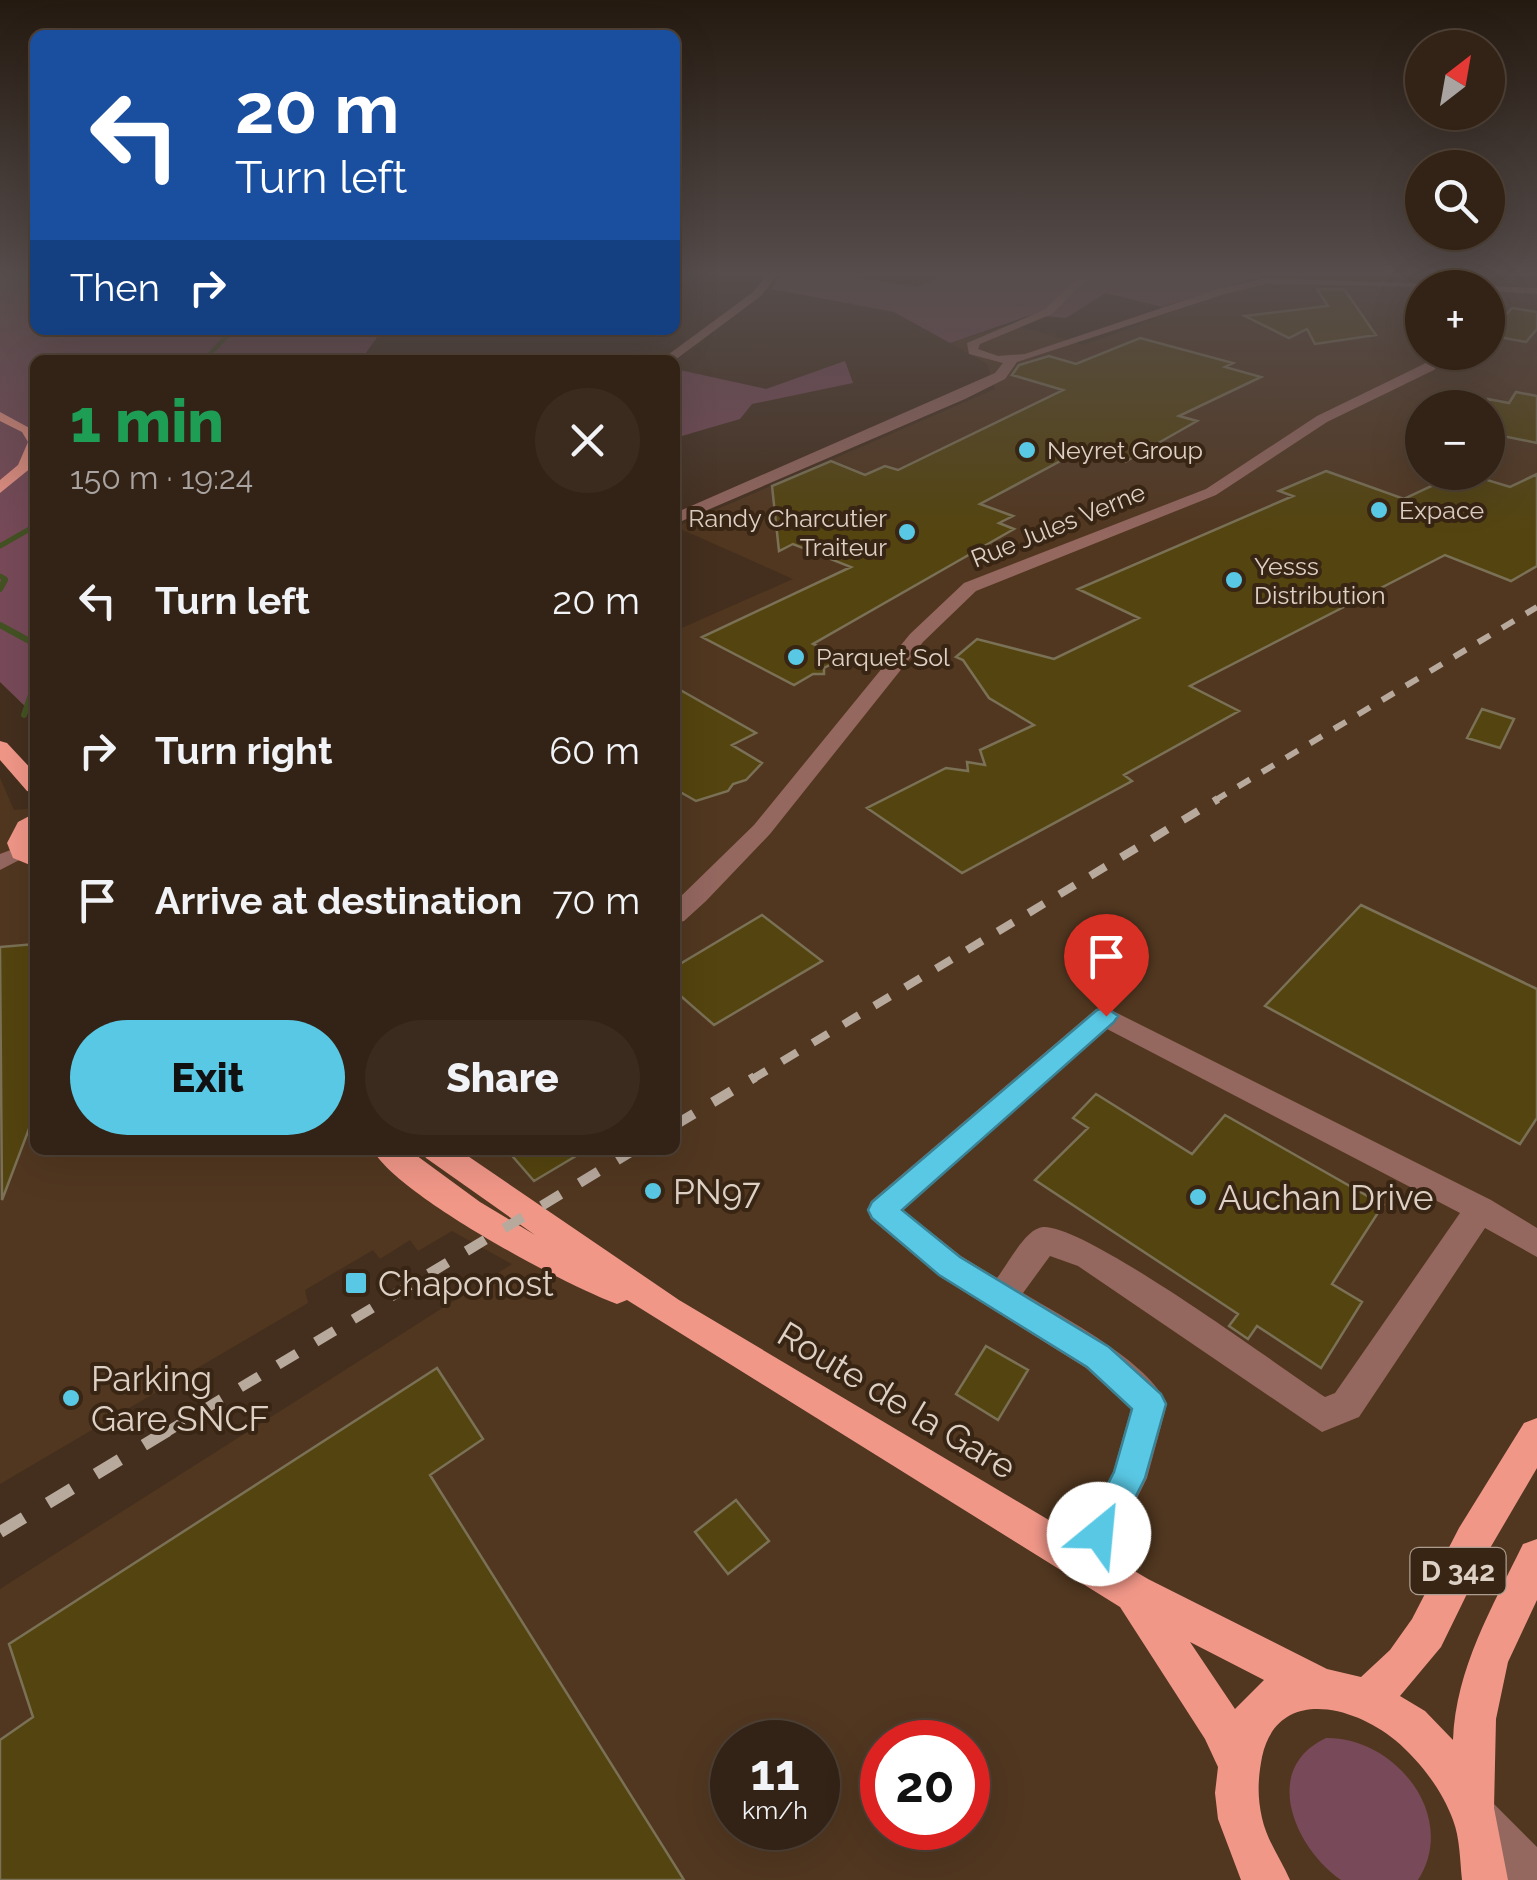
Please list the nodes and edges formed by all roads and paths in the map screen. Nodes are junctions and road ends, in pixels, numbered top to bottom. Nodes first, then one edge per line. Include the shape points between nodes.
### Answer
1 (1012, 360) edge
2 (1422, 370) edge
3 (0, 416) edge
4 (30, 434) edge
5 (30, 461) edge
6 (0, 488) edge
7 (680, 517) edge
8 (0, 747) edge
9 (30, 780) edge
10 (30, 825) edge
11 (19, 859) edge
12 (680, 911) edge
13 (394, 1155) edge
14 (443, 1155) edge
15 (1480, 1209) junction
16 (1537, 1244) edge
17 (1001, 1296) junction
18 (667, 1310) junction
19 (1537, 1436) edge
20 (1537, 1558) edge
21 (1084, 1563) junction
22 (1134, 1593) junction
23 (1320, 1687) junction
24 (1368, 1697) junction
25 (1236, 1760) junction
26 (1475, 1812) junction
27 (1262, 1877) edge
28 (1537, 1879) edge
29 (1485, 1880) edge

1 - 7 street via 1000,376 960,396
2 - 12 street, Rue Jules Verne via 1306,428 1211,492 970,586 937,611 838,740
3 - 4 main road
5 - 6 main road
8 - 9 main road
10 - 11 main road via 19,835
13 - 18 main road, Route de la Gare via 458,1205 538,1254
14 - 18 main road, Route de la Gare
15 - 16 street
15 - 17 street via 1346,1405 1322,1415 1090,1256 1044,1240
15 - 17 street via 1106,1016 882,1210 950,1266
17 - 21 street via 1098,1357 1150,1404 1129,1478
18 - 21 main road, Route de la Gare
19 - 24 main road, D 342 via 1464,1557 1430,1633
20 - 26 main road, D 342 via 1488,1659 1475,1719
21 - 22 main road, Route de la Gare
22 - 23 main road, Route de la Gare
22 - 25 main road, Route de la Gare via 1220,1724
23 - 24 main road
23 - 25 main road via 1296,1690 1257,1714
24 - 26 main road via 1428,1740
25 - 27 main road via 1243,1832
26 - 28 street
26 - 29 main road

